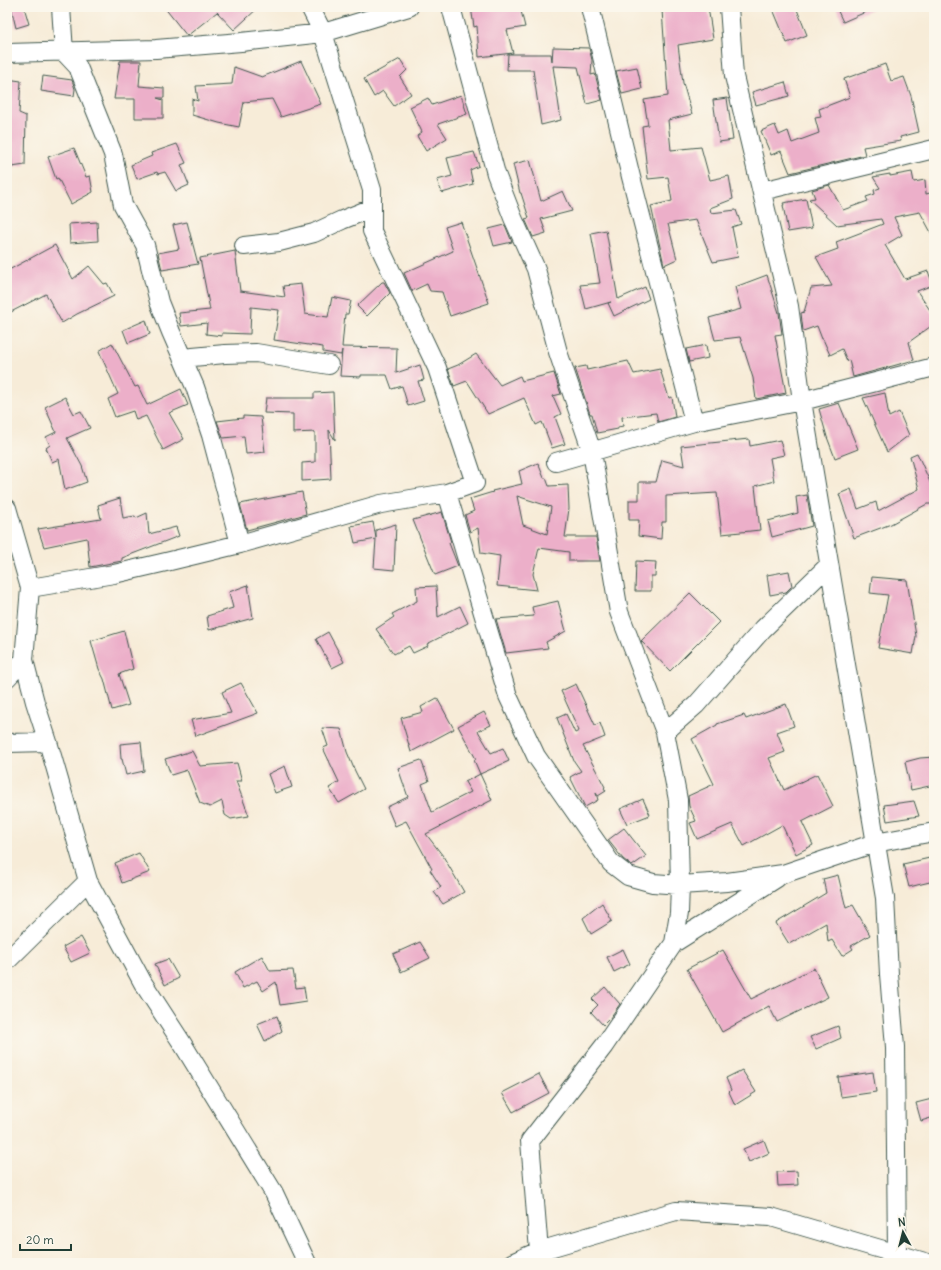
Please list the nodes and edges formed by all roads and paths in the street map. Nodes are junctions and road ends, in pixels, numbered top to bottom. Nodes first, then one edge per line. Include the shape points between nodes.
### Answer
1 (61, 7) edge
2 (310, 7) edge
3 (409, 7) edge
4 (451, 7) edge
5 (590, 7) edge
6 (729, 7) edge
7 (323, 33) junction
8 (64, 52) junction
9 (7, 53) edge
10 (934, 149) edge
11 (762, 191) junction
12 (372, 208) junction
13 (244, 246) dead end
14 (182, 358) junction
15 (329, 365) dead end
16 (934, 367) edge
17 (802, 401) junction
18 (694, 422) junction
19 (592, 452) junction
20 (556, 462) dead end
21 (447, 493) junction
22 (7, 508) edge
23 (240, 544) junction
24 (829, 565) junction
25 (30, 588) junction
26 (24, 660) junction
27 (7, 678) edge
28 (665, 732) junction
29 (48, 742) junction
30 (7, 743) edge
31 (934, 832) edge
32 (875, 843) junction
33 (783, 874) junction
34 (88, 881) junction
35 (680, 885) junction
36 (674, 943) junction
37 (7, 961) edge
38 (540, 1251) junction
39 (897, 1254) junction
40 (307, 1263) edge
41 (512, 1263) edge
42 (928, 1263) edge

1 - 8 street
2 - 7 street
3 - 7 street
4 - 19 street via 496,174 536,269 558,352
5 - 18 street
6 - 11 street via 734,76
7 - 8 street via 156,49
7 - 12 street via 372,190
8 - 9 street
8 - 14 street via 78,67 113,154 123,205 145,245 159,302
10 - 11 street
11 - 17 street via 789,306
12 - 13 street via 314,233 279,242
12 - 21 street via 372,231 437,368 475,483
14 - 15 street via 256,354
14 - 23 street via 211,435
16 - 17 street
17 - 18 street
17 - 24 street
18 - 19 street
19 - 20 street
19 - 28 street via 619,612
21 - 23 street via 382,504
21 - 35 street via 508,696 536,756 611,863 628,876 653,883
22 - 25 street
23 - 25 street via 114,574
24 - 28 street via 763,629 696,705
24 - 32 street
25 - 26 street
26 - 27 street
26 - 29 street
28 - 35 street via 678,800
29 - 30 street
29 - 34 street
31 - 32 street
32 - 33 street
32 - 39 street via 885,898 895,1047
33 - 35 street via 727,882
33 - 36 street
34 - 37 street
34 - 40 street via 142,983 274,1193
35 - 36 street
36 - 38 street via 604,1046 530,1140
38 - 39 street via 676,1211 771,1217
38 - 41 street
39 - 42 street

